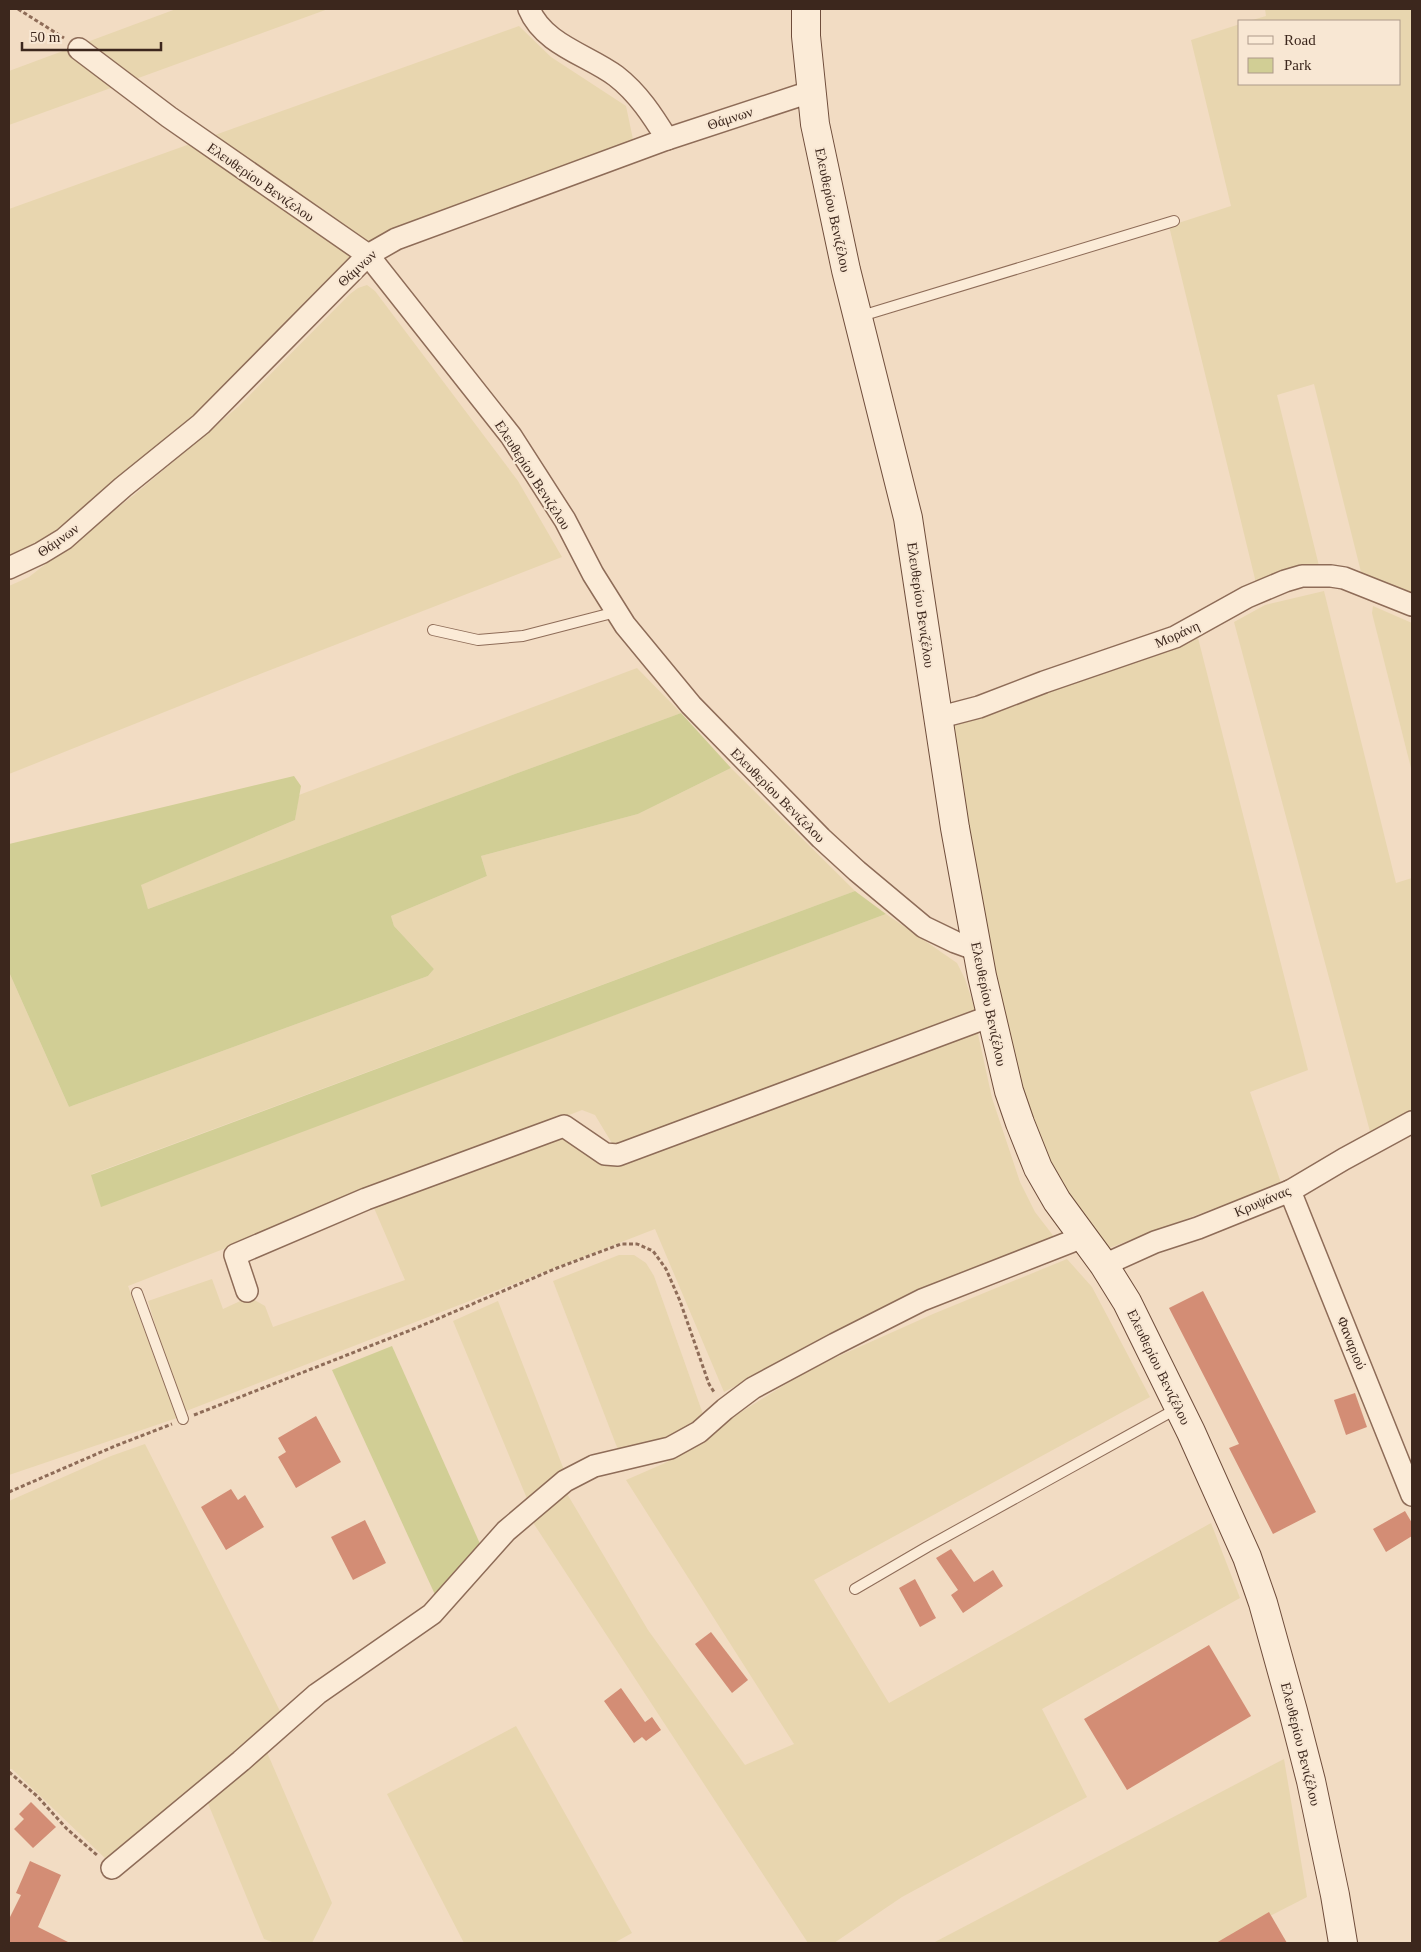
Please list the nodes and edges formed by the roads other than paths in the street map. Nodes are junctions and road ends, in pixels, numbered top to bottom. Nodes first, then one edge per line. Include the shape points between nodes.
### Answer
1 (529, 9) edge
2 (806, 9) edge
3 (80, 49) road end
4 (813, 91) junction
5 (667, 139) junction
6 (1174, 221) dead end
7 (368, 256) junction
8 (857, 317) junction
9 (9, 568) edge
10 (1412, 606) edge
11 (616, 612) junction
12 (433, 630) dead end
13 (937, 718) junction
14 (978, 950) junction
15 (991, 1016) junction
16 (1412, 1122) edge
17 (1290, 1191) junction
18 (1083, 1237) junction
19 (1104, 1265) junction
20 (247, 1291) dead end
21 (137, 1292) dead end
22 (1179, 1408) junction
23 (183, 1419) road end
24 (1412, 1495) edge
25 (855, 1590) dead end
26 (112, 1868) road end
27 (1343, 1943) edge

1 - 5 street via 545,32 625,84
2 - 4 main road, Ελευθερίου Βενιζέλου
3 - 7 street, Ελευθερίου Βενιζελου via 169,117
4 - 5 street, Θάμνων
4 - 8 main road, Ελευθερίου Βενιζέλου via 819,143
5 - 7 street, Θάμνων via 396,239
6 - 8 lane
7 - 9 street, Θάμνων via 201,424 122,487 64,539
7 - 11 street, Ελευθερίου Βενιζελου via 511,436 565,520 578,549
8 - 13 main road, Ελευθερίου Βενιζέλου via 908,518
10 - 13 street, Μοράνη via 1344,578 1302,576 1256,593 1175,637 979,707
11 - 12 lane via 523,636 478,640
11 - 14 street, Ελευθερίου Βενιζελου via 644,651 691,705 821,838 924,927
13 - 14 main road, Ελευθερίου Βενιζέλου
14 - 15 main road, Ελευθερίου Βενιζέλου
15 - 18 main road, Ελευθερίου Βενιζέλου via 1009,1091 1030,1149 1057,1201
15 - 20 street via 618,1155 605,1154 564,1126 375,1196 236,1256
16 - 17 street, Κρυψάνας
17 - 19 street, Κρυψάνας via 1155,1242
17 - 24 street, Φαναριού
18 - 19 main road, Ελευθερίου Βενιζέλου
18 - 26 street via 922,1300 794,1365 753,1388 699,1432 670,1448 594,1466 565,1482 506,1531 432,1614 317,1694
19 - 22 main road, Ελευθερίου Βενιζέλου via 1127,1302
21 - 23 lane
22 - 25 lane
22 - 27 main road, Ελευθερίου Βενιζέλου via 1238,1534 1263,1603 1311,1781

